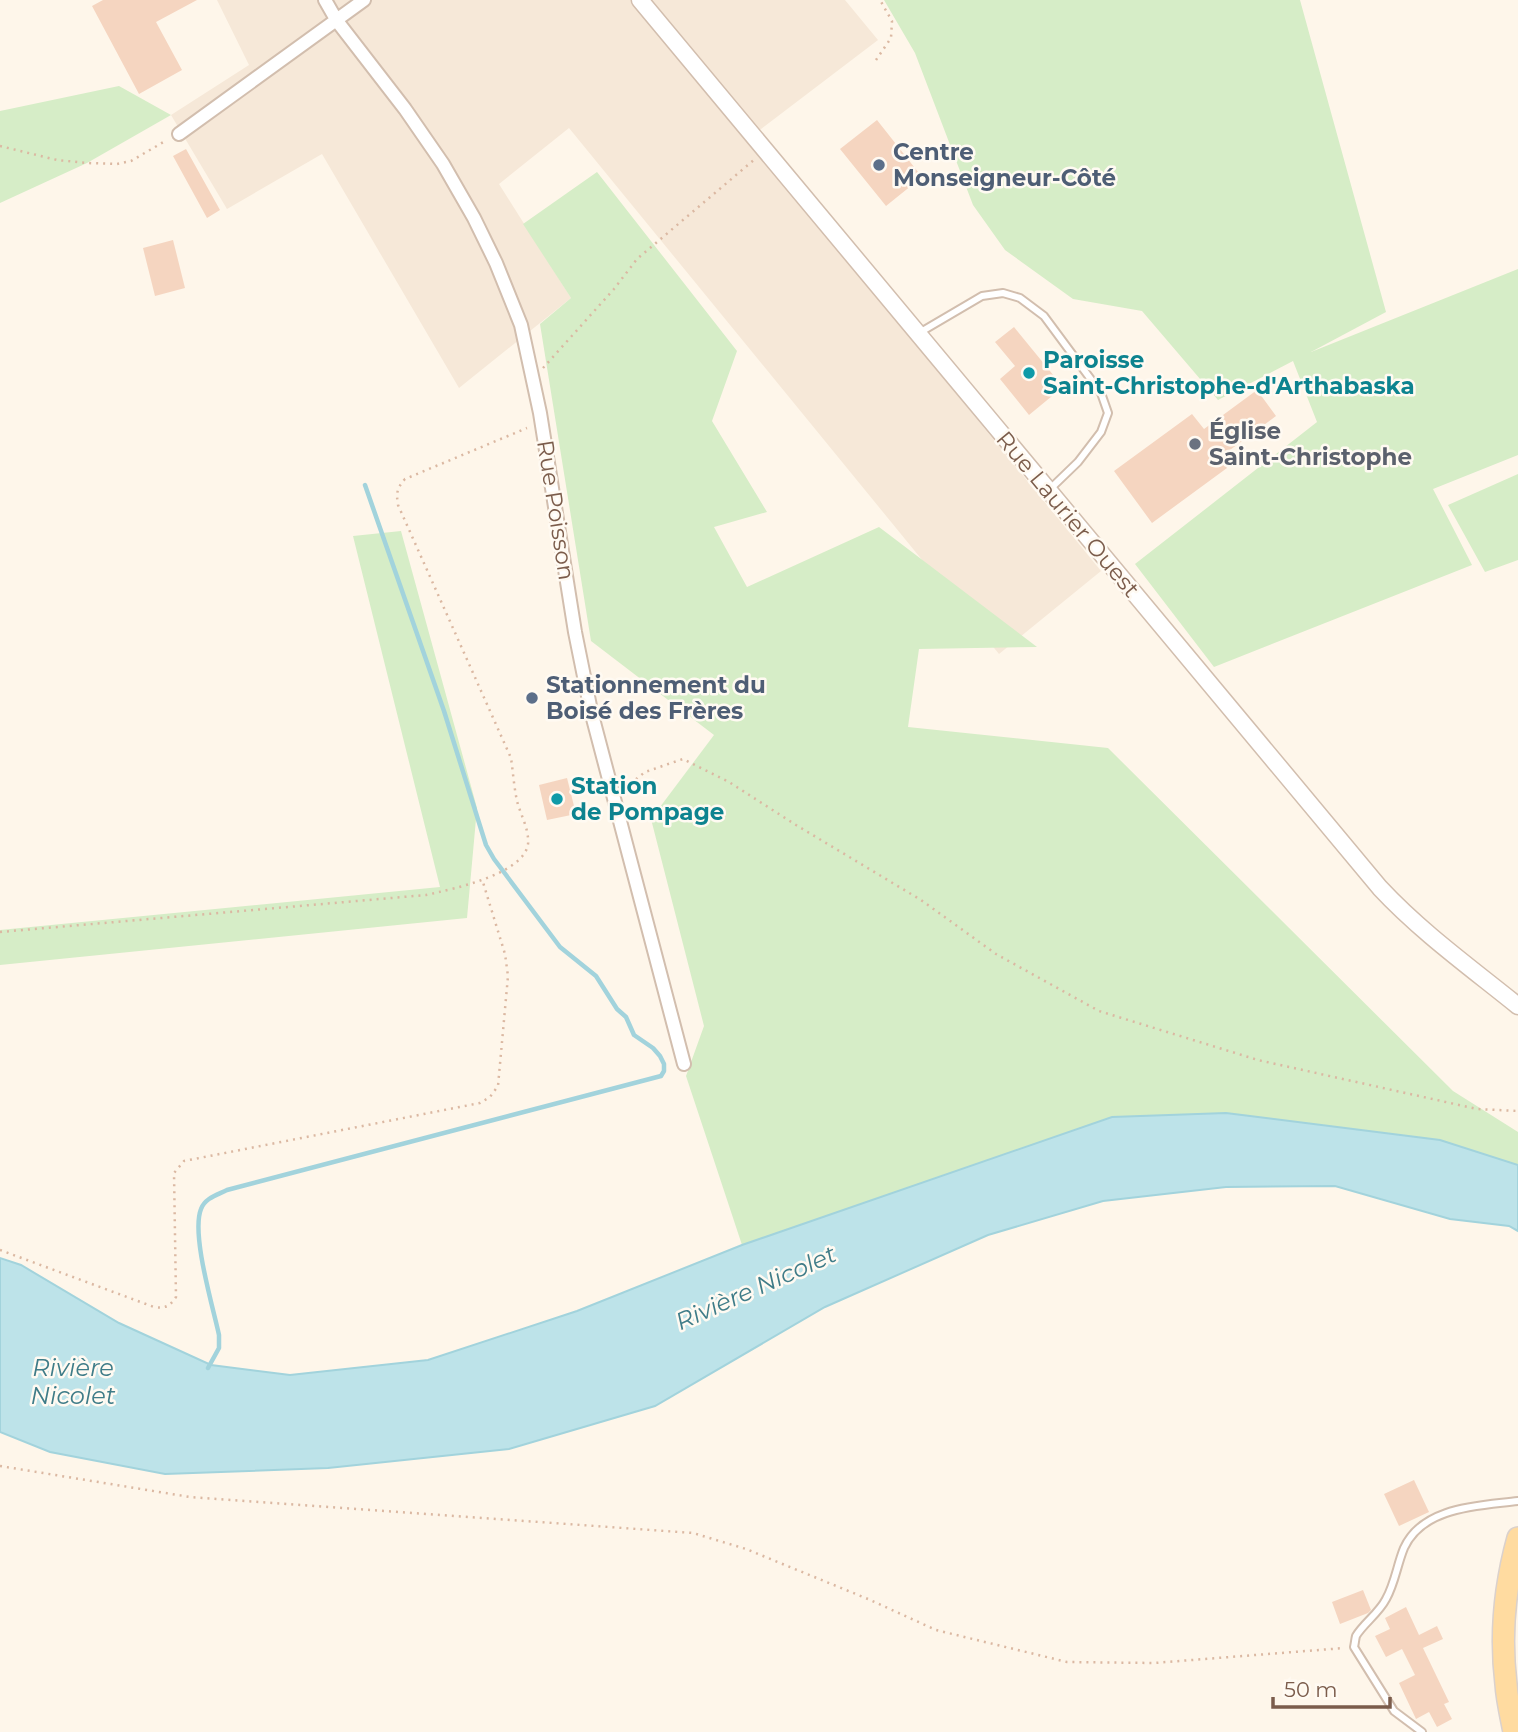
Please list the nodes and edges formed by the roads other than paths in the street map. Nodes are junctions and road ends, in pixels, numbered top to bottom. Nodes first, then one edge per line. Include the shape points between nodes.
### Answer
1 (325, 0) edge
2 (364, 0) edge
3 (640, 0) edge
4 (337, 20) junction
5 (179, 134) road end
6 (917, 334) junction
7 (1048, 491) junction
8 (1518, 1006) edge
9 (684, 1064) dead end
10 (1518, 1501) edge
11 (1518, 1538) edge
12 (1422, 1732) edge
13 (1514, 1732) edge

1 - 4 street, Rue Poisson
2 - 4 street
3 - 6 street, Rue Laurier Ouest
4 - 5 street
4 - 9 street, Rue Poisson via 443,164 496,262 521,325 591,711
6 - 7 street, Rue Laurier Ouest
6 - 7 lane via 982,296 1003,293 1020,298 1044,316 1101,393 1108,413 1101,432
7 - 8 street, Rue Laurier Ouest via 1399,909
10 - 12 lane via 1460,1509 1434,1518 1418,1530 1405,1545 1382,1606 1356,1637 1354,1647 1394,1711
11 - 13 main road via 1504,1627 1505,1683

